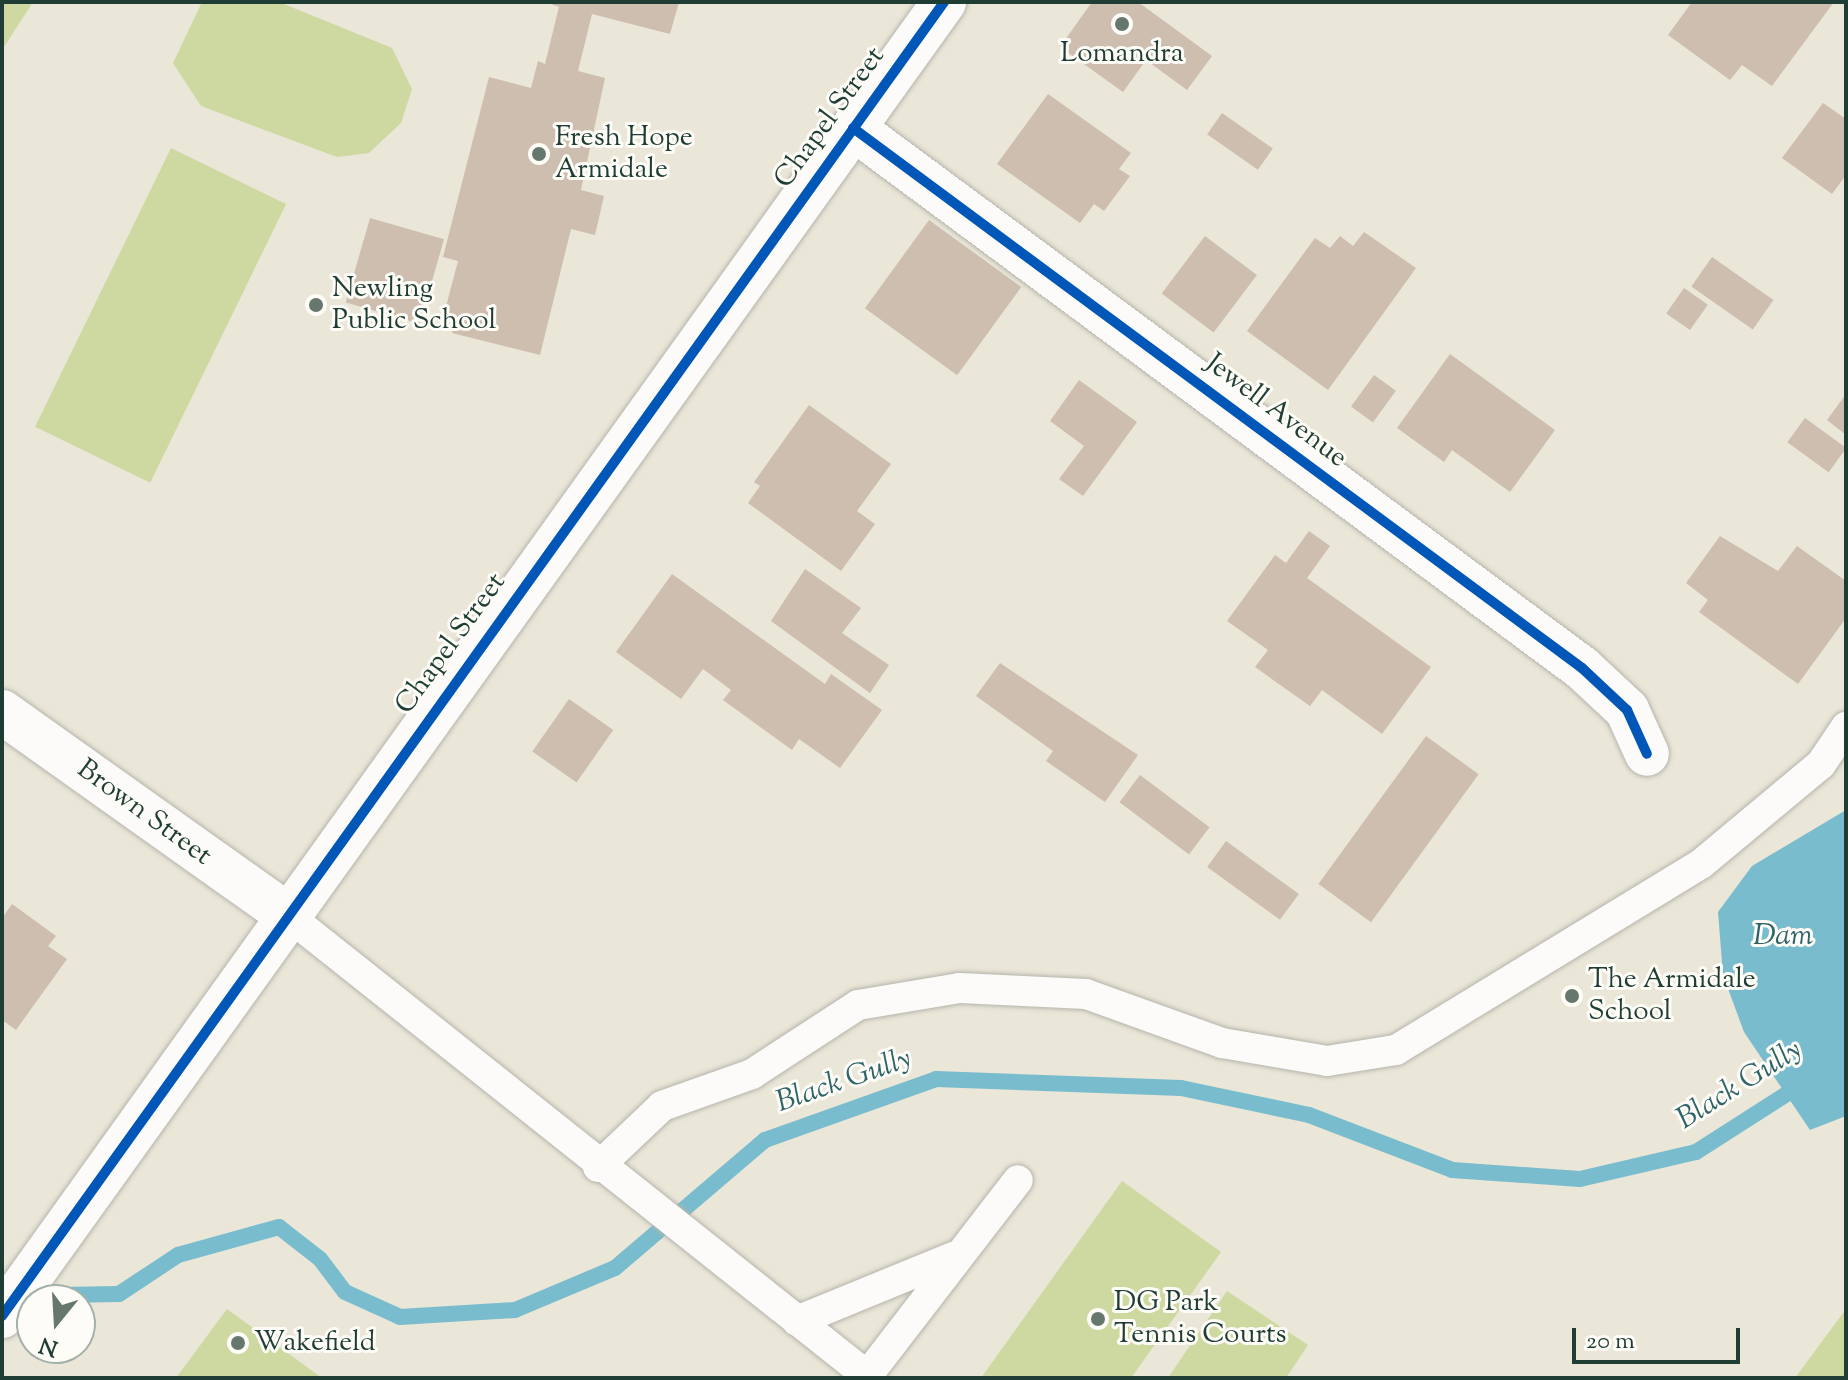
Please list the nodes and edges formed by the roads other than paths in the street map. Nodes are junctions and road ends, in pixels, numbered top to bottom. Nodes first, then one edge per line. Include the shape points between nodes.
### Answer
1 (944, 2) edge
2 (853, 128) junction
3 (2, 712) edge
4 (1846, 727) edge
5 (1647, 754) dead end
6 (286, 914) junction
7 (598, 1167) junction
8 (1018, 1180) dead end
9 (953, 1257) junction
10 (2, 1316) edge
11 (797, 1321) junction
12 (855, 1373) edge

1 - 2 street, Chapel Street
2 - 5 street, Jewell Avenue via 1582,668 1627,710
2 - 6 street, Chapel Street
3 - 6 street, Brown Street
4 - 7 lane via 1821,764 1701,864 1396,1050 1327,1061 1222,1043 1086,994 960,988 858,1005 752,1074 662,1106
6 - 7 lane
6 - 10 street, Chapel Street
7 - 11 lane
8 - 9 lane
9 - 11 lane
9 - 12 lane
11 - 12 lane

